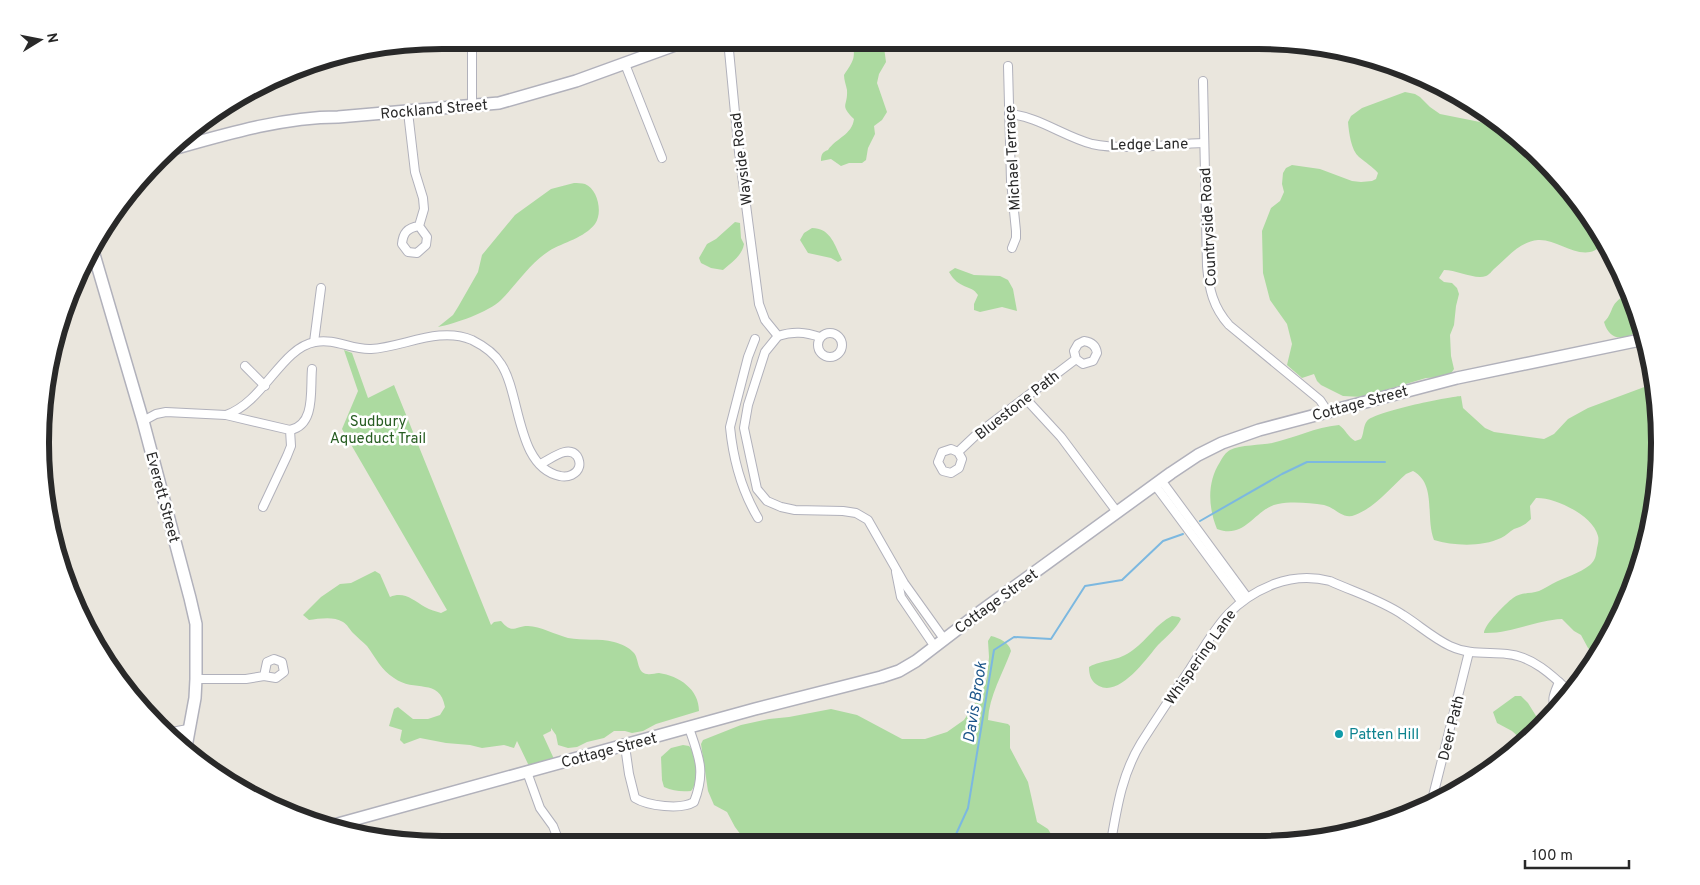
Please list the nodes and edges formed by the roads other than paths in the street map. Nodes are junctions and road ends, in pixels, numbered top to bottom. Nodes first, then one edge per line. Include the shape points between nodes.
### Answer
1 (472, 49) edge
2 (665, 49) edge
3 (729, 49) edge
4 (625, 64) junction
5 (1008, 66) dead end
6 (1203, 81) dead end
7 (472, 107) junction
8 (408, 112) junction
9 (1009, 114) junction
10 (1204, 143) junction
11 (183, 146) edge
12 (662, 158) dead end
13 (419, 226) dead end
14 (1012, 248) dead end
15 (95, 258) edge
16 (321, 288) dead end
17 (778, 336) junction
18 (820, 337) dead end
19 (755, 339) dead end
20 (1638, 341) edge
21 (314, 342) junction
22 (1076, 359) dead end
23 (245, 366) dead end
24 (312, 369) dead end
25 (744, 373) junction
26 (757, 377) junction
27 (265, 386) junction
28 (1025, 398) junction
29 (1328, 412) junction
30 (226, 415) junction
31 (143, 421) junction
32 (730, 427) junction
33 (744, 428) junction
34 (290, 430) junction
35 (958, 452) dead end
36 (540, 464) junction
37 (1158, 482) junction
38 (762, 495) junction
39 (749, 501) junction
40 (263, 507) dead end
41 (1118, 512) junction
42 (758, 518) dead end
43 (896, 568) junction
44 (1244, 599) junction
45 (939, 643) junction
46 (1469, 652) junction
47 (264, 676) dead end
48 (196, 679) junction
49 (1559, 682) junction
50 (1565, 688) edge
51 (1554, 703) edge
52 (689, 728) junction
53 (188, 729) junction
54 (174, 731) edge
55 (187, 742) edge
56 (626, 746) junction
57 (527, 772) junction
58 (1433, 795) edge
59 (341, 823) edge
60 (557, 836) edge
61 (1111, 836) edge

1 - 7 street
2 - 4 street, Rockland Street
3 - 17 street, Wayside Road via 759,304 765,320
4 - 7 street, Rockland Street via 520,98
4 - 12 street
5 - 9 street, Michael Terrace
6 - 10 street, Countryside Road
7 - 8 street, Rockland Street
8 - 11 street, Rockland Street via 313,117
8 - 13 street via 415,172 424,209
9 - 10 street, Ledge Lane via 1102,145
9 - 14 street, Michael Terrace via 1016,231
10 - 29 street, Countryside Road via 1207,266 1214,303 1229,325 1320,400
15 - 31 street, Everett Street
16 - 21 street
17 - 18 street via 796,332
17 - 26 street via 765,352
19 - 25 street
20 - 29 street, Cottage Street via 1457,378
21 - 27 street via 284,361
21 - 36 street via 371,349 443,335 472,340 501,363 511,385 525,440
22 - 28 street, Bluestone Path
23 - 27 street
24 - 34 street via 306,420
25 - 26 street
25 - 32 street
26 - 33 street
27 - 30 street via 245,405
28 - 35 street, Bluestone Path
28 - 41 street via 1061,437
29 - 37 street, Cottage Street via 1233,438 1198,455
30 - 31 street via 166,412
30 - 34 street
31 - 48 street, Everett Street via 196,624
32 - 33 street
32 - 39 street
33 - 38 street via 757,489
34 - 40 street via 291,446
36 - 36 street via 561,476 575,474 580,463 577,456 564,452
37 - 41 street, Cottage Street
37 - 44 street
38 - 39 street
38 - 43 street via 767,501 795,510 841,510 857,514 868,520
39 - 42 street
41 - 45 street, Cottage Street
43 - 45 street
43 - 45 street via 901,597
44 - 46 street, Whispering Lane via 1288,580 1319,578 1386,606 1446,644
44 - 61 street, Whispering Lane via 1220,623 1134,753 1121,788
45 - 52 street, Cottage Street via 908,666 890,674
46 - 49 street, Whispering Lane via 1522,657
46 - 58 street, Deer Path
47 - 48 street
48 - 53 street, Everett Street
49 - 50 street, Whispering Lane
49 - 51 street
52 - 56 street, Cottage Street
52 - 56 street via 701,765 694,802 683,807 648,803 635,798
53 - 54 street
53 - 55 street, Everett Street
56 - 57 street, Cottage Street
57 - 59 street, Cottage Street
57 - 60 street via 540,808

